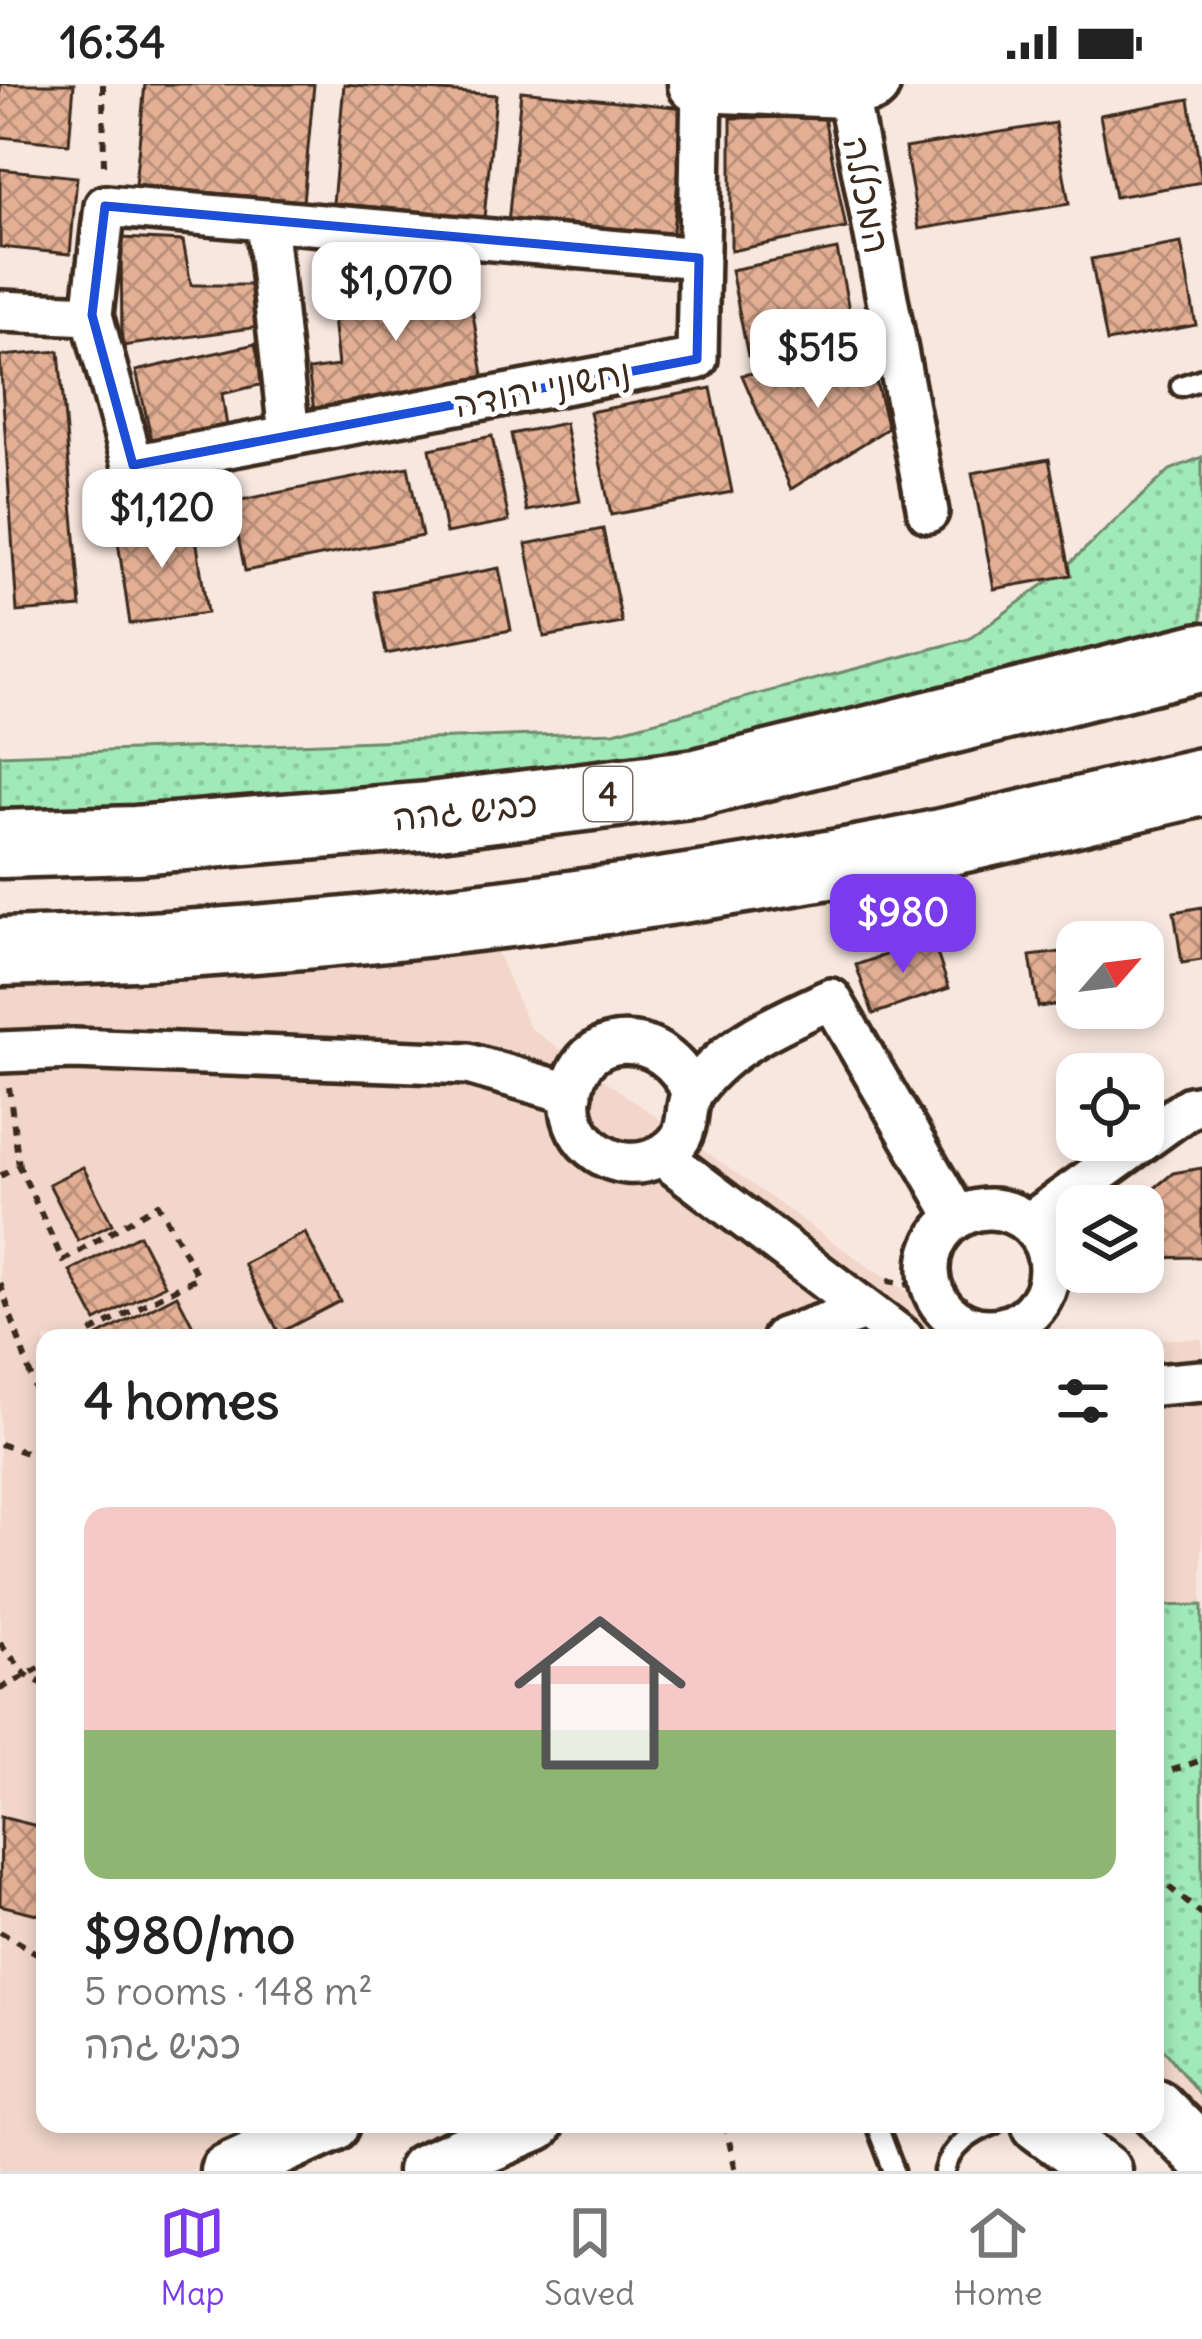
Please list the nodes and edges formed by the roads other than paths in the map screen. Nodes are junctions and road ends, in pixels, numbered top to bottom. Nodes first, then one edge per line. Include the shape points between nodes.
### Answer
1 (699, 84) edge
2 (860, 87) edge
3 (266, 220) junction
4 (699, 258) junction
5 (0, 311) edge
6 (92, 315) junction
7 (1202, 379) edge
8 (1181, 386) dead end
9 (289, 435) junction
10 (928, 512) dead end
11 (1202, 657) edge
12 (1202, 782) edge
13 (0, 844) edge
14 (0, 952) edge
15 (2, 1052) edge
16 (691, 1092) junction
17 (572, 1094) junction
18 (1202, 1105) edge
19 (661, 1155) junction
20 (958, 1217) junction
21 (1029, 1223) junction
22 (861, 1311) junction
23 (809, 1329) edge
24 (889, 1329) edge
25 (990, 1329) edge
26 (998, 1329) edge
27 (1202, 1381) edge
28 (1164, 1384) edge
29 (1164, 2117) edge
30 (312, 2133) edge
31 (514, 2133) edge
32 (879, 2133) edge
33 (977, 2133) edge
34 (1052, 2133) edge
35 (1202, 2156) edge
36 (228, 2171) edge
37 (425, 2171) edge
38 (894, 2171) edge
39 (945, 2171) edge
40 (1103, 2171) edge

1 - 2 street
1 - 4 street, נחשוני יהודה
2 - 10 street, המכללה
3 - 4 street
3 - 6 street, נחשוני יהודה via 105,206
3 - 9 street
4 - 9 street, נחשוני יהודה via 697,359
5 - 6 street
6 - 9 street, נחשוני יהודה via 134,465
7 - 8 lane
11 - 13 highway, כביש גהה / 4 via 697,783 407,818
12 - 14 highway via 858,860 447,919 138,949
15 - 17 street via 468,1064
16 - 17 street via 671,1058 636,1042 599,1051
16 - 19 street via 685,1131
16 - 20 street via 753,1036 831,999
17 - 19 street via 574,1122 598,1154 636,1163
18 - 21 street
19 - 22 street
20 - 21 street via 994,1209
20 - 25 street via 932,1247 931,1288 956,1320
21 - 26 street via 1048,1258 1043,1298
22 - 23 street
22 - 24 street
27 - 28 street
29 - 35 street
30 - 36 street
31 - 37 street
32 - 38 lane
33 - 39 lane
34 - 40 street

